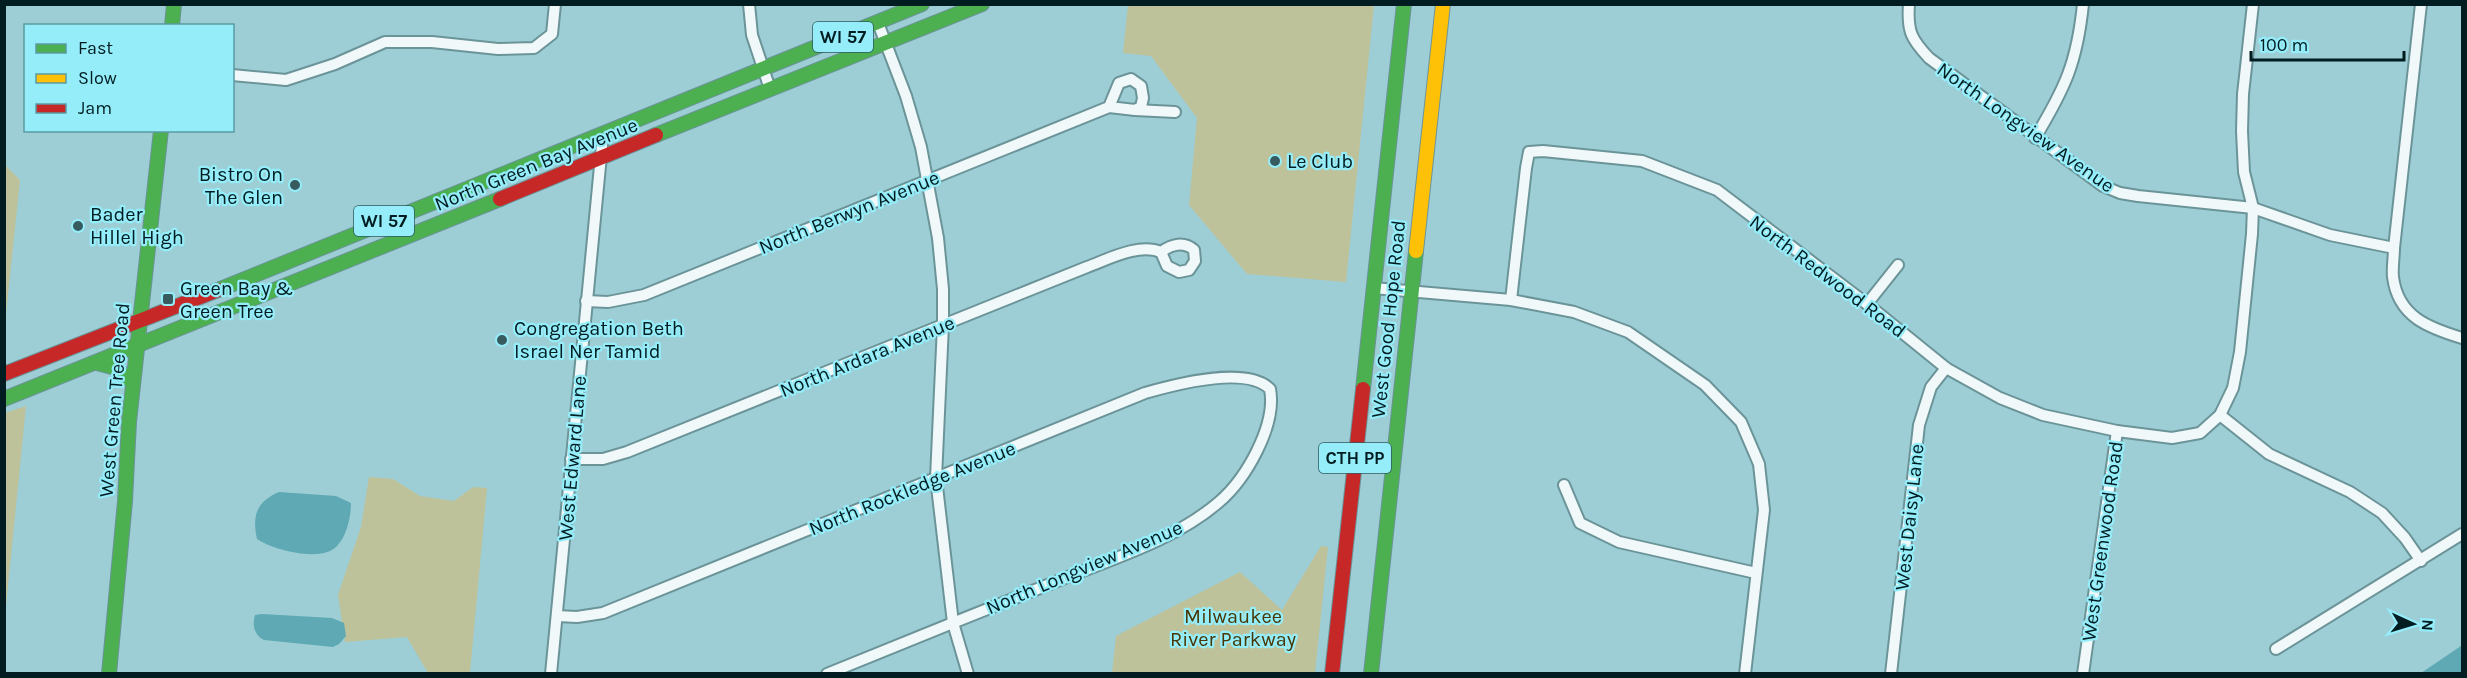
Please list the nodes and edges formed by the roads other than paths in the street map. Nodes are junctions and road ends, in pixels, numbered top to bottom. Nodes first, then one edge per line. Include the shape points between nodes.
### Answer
1 (174, 4) edge
2 (555, 4) edge
3 (749, 4) edge
4 (922, 4) edge
5 (982, 4) edge
6 (1404, 4) edge
7 (1443, 4) edge
8 (1909, 4) edge
9 (2083, 4) edge
10 (2253, 4) edge
11 (2421, 4) edge
12 (878, 23) junction
13 (172, 24) edge
14 (886, 43) junction
15 (763, 69) junction
16 (234, 75) edge
17 (770, 88) junction
18 (1109, 106) junction
19 (1135, 110) junction
20 (1175, 112) dead end
21 (161, 132) edge
22 (603, 135) junction
23 (2035, 138) junction
24 (601, 160) junction
25 (928, 179) junction
26 (2253, 208) junction
27 (2394, 248) junction
28 (1161, 252) dead end
29 (1898, 265) dead end
30 (1373, 288) junction
31 (1410, 291) junction
32 (586, 300) junction
33 (1511, 300) junction
34 (1868, 304) junction
35 (140, 322) junction
36 (944, 325) junction
37 (2463, 338) edge
38 (137, 346) junction
39 (97, 363) junction
40 (1946, 368) junction
41 (4, 374) edge
42 (133, 383) junction
43 (1270, 389) joint
44 (4, 399) edge
45 (2220, 414) junction
46 (2118, 431) junction
47 (571, 459) junction
48 (936, 478) junction
49 (1564, 485) dead end
50 (2463, 534) edge
51 (2421, 561) junction
52 (1756, 573) junction
53 (556, 616) junction
54 (953, 623) junction
55 (2276, 649) dead end
56 (109, 674) edge
57 (551, 674) edge
58 (827, 674) edge
59 (968, 674) edge
60 (1332, 674) edge
61 (1371, 674) edge
62 (1745, 674) edge
63 (1891, 674) edge
64 (2083, 674) edge

1 - 13 main road
2 - 16 street via 552,34 534,48 385,42 286,80
3 - 15 street via 752,35
4 - 12 main road, North Green Bay Avenue / WI 57
5 - 14 main road, North Green Bay Avenue / WI 57
6 - 30 main road, West Good Hope Road / CTH PP
7 - 31 main road, West Good Hope Road / CTH PP
8 - 23 street, North Longview Avenue via 1908,23 1914,42 1929,58
9 - 23 street via 2073,64 2061,95
10 - 26 street, West Greenwood Road via 2242,131 2244,172
11 - 27 street
12 - 14 street
12 - 15 main road, North Green Bay Avenue / WI 57
14 - 17 main road, North Green Bay Avenue / WI 57
14 - 25 street via 909,106
15 - 17 street
15 - 22 main road, North Green Bay Avenue / WI 57
17 - 24 main road, North Green Bay Avenue / WI 57
18 - 19 street
18 - 19 street via 1119,83 1131,79 1142,92 1143,103
18 - 25 street, North Berwyn Avenue
19 - 20 street
21 - 35 main road, West Green Tree Road
22 - 24 street, West Edward Lane
22 - 35 main road, North Green Bay Avenue / WI 57
23 - 26 street, North Longview Avenue via 2103,186 2120,193
24 - 32 street, West Edward Lane
24 - 38 main road, North Green Bay Avenue / WI 57
25 - 32 street, North Berwyn Avenue via 644,294 608,302
25 - 36 street via 941,268
26 - 27 street, North Longview Avenue via 2330,235
26 - 45 street, West Greenwood Road via 2240,352 2233,388
27 - 37 street via 2393,278 2402,303 2431,329
28 - 36 street, North Ardara Avenue via 1147,249 1112,258
29 - 34 street
30 - 31 street
30 - 60 main road, West Good Hope Road / CTH PP
31 - 33 street
31 - 61 main road, West Good Hope Road / CTH PP
32 - 47 street, West Edward Lane
33 - 34 street, North Redwood Road via 1529,152 1543,151 1642,160 1717,190
33 - 52 street via 1574,312 1628,332 1705,385 1741,422 1759,464 1764,510
34 - 40 street, North Redwood Road
35 - 38 main road, West Green Tree Road
35 - 41 main road, North Green Bay Avenue / WI 57
36 - 47 street, North Ardara Avenue via 627,452 603,459
36 - 48 street
38 - 39 main road, North Green Bay Avenue / WI 57
38 - 42 main road, West Green Tree Road
39 - 42 main road via 116,368
39 - 44 main road, North Green Bay Avenue / WI 57
40 - 46 street, North Redwood Road via 2000,398 2043,415
40 - 63 street, West Daisy Lane via 1931,387 1919,425
42 - 56 main road, West Green Tree Road
43 - 48 street, North Rockledge Avenue via 1262,382 1240,379 1184,382 1144,393
43 - 54 street, North Longview Avenue via 1267,423 1255,452 1232,489 1195,519 1144,546
45 - 46 street, West Greenwood Road via 2200,433 2172,438
45 - 51 street via 2269,454 2350,492 2382,513
46 - 64 street, West Greenwood Road
47 - 53 street, West Edward Lane
48 - 53 street, North Rockledge Avenue via 603,613
48 - 54 street
49 - 52 street via 1580,523 1619,542
50 - 51 street
51 - 55 street
52 - 62 street
53 - 57 street, West Edward Lane
54 - 58 street, North Longview Avenue
54 - 59 street

